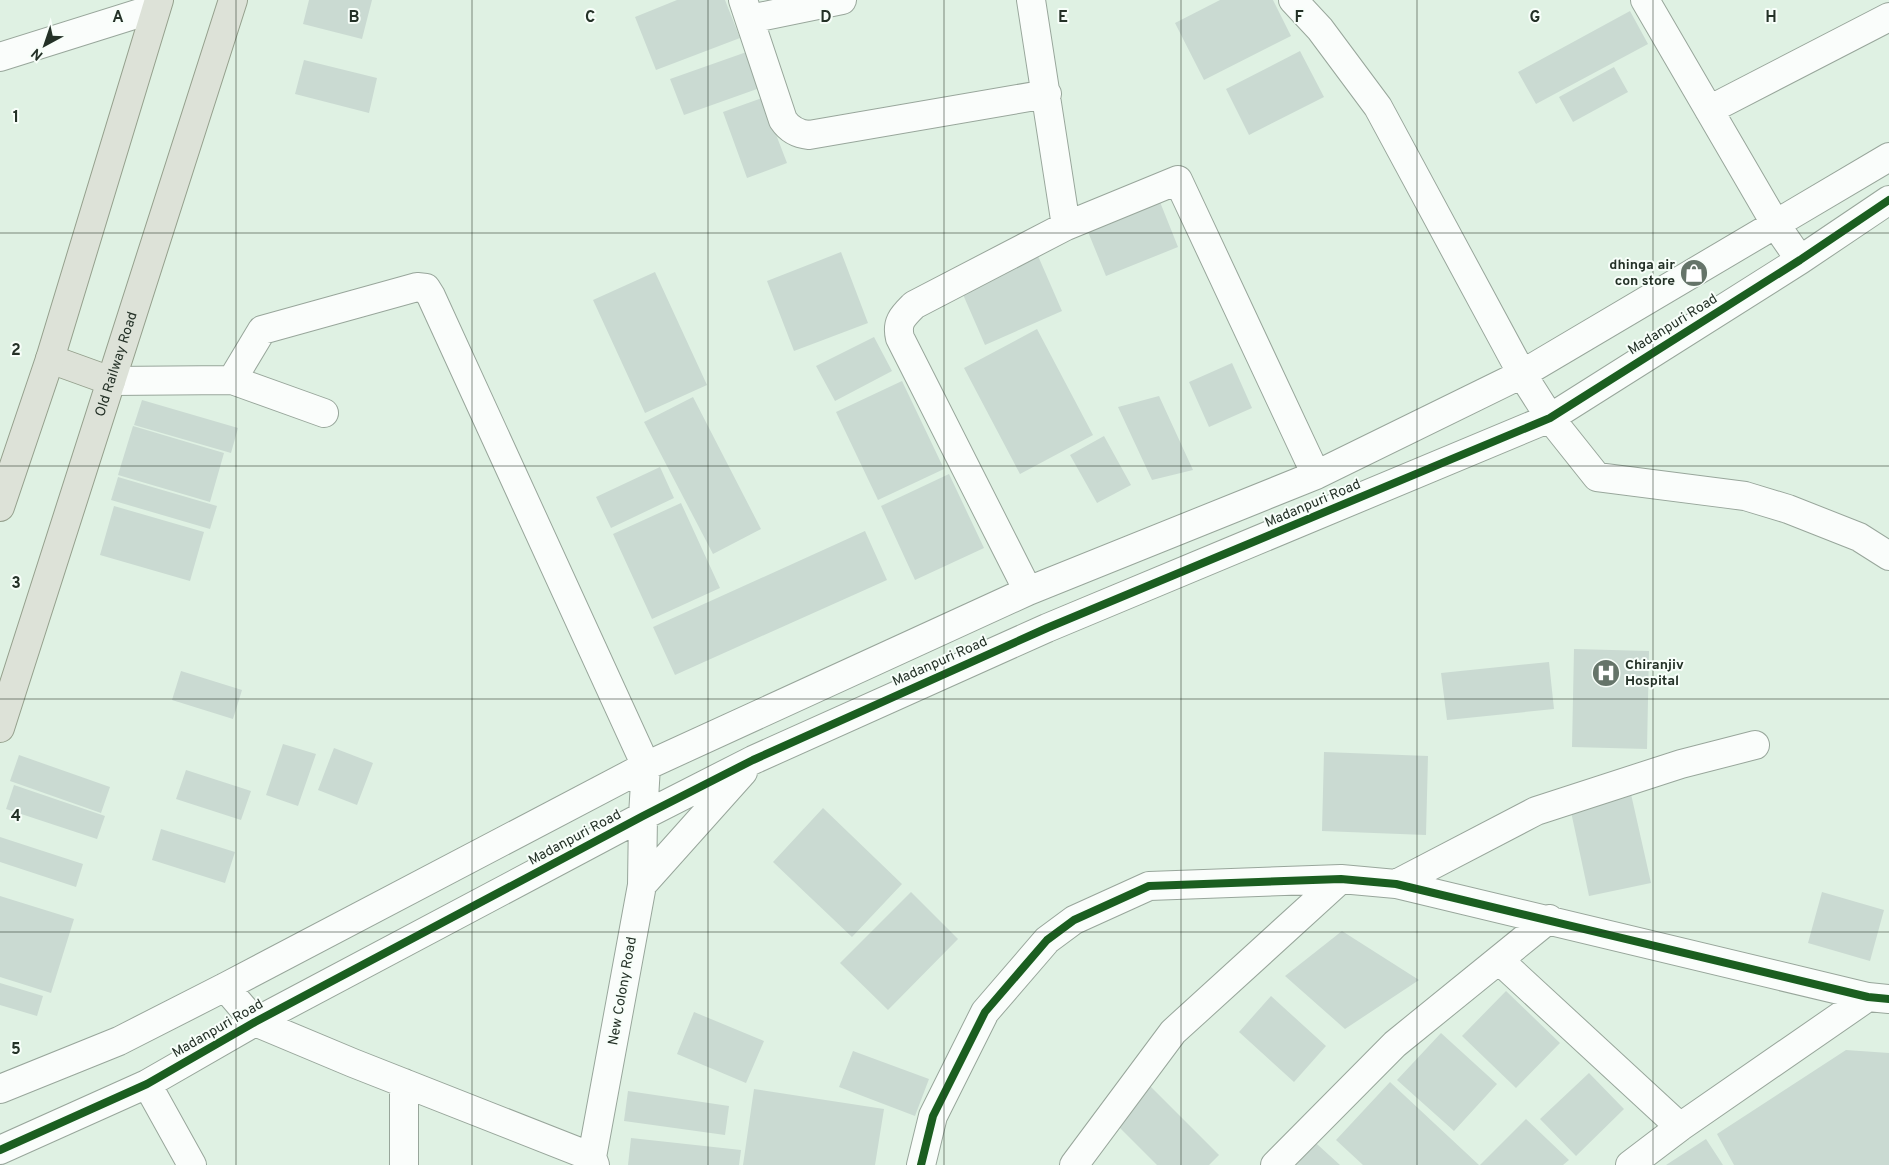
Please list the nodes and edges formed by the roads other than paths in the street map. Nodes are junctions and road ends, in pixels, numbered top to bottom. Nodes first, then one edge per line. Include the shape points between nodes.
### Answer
1 (233, 0) edge
2 (842, 0) edge
3 (1031, 0) edge
4 (1293, 0) edge
5 (1645, 0) edge
6 (158, 4) edge
7 (746, 9) edge
8 (1889, 17) edge
9 (0, 57) edge
10 (1047, 94) junction
11 (1708, 110) junction
12 (1889, 157) edge
13 (1889, 200) edge
14 (1776, 225) junction
15 (1066, 226) junction
16 (1800, 260) junction
17 (50, 359) junction
18 (1522, 374) junction
19 (232, 380) junction
20 (111, 381) junction
21 (324, 413) dead end
22 (1550, 418) junction
23 (1316, 474) junction
24 (0, 507) edge
25 (1889, 556) edge
26 (1028, 591) junction
27 (0, 728) edge
28 (1754, 745) dead end
29 (753, 760) junction
30 (646, 766) junction
31 (643, 816) junction
32 (1341, 879) junction
33 (642, 884) junction
34 (1396, 884) junction
35 (1549, 920) junction
36 (1499, 960) junction
37 (225, 988) junction
38 (1878, 998) edge
39 (254, 1022) junction
40 (404, 1083) junction
41 (147, 1084) junction
42 (0, 1089) edge
43 (1680, 1127) junction
44 (0, 1150) edge
45 (594, 1161) edge
46 (192, 1165) edge
47 (404, 1165) edge
48 (921, 1165) edge
49 (1074, 1165) edge
50 (1275, 1165) edge
51 (1630, 1165) edge

1 - 20 main road, Old Railway Road
2 - 7 street
3 - 10 street
4 - 18 street via 1320,29 1378,107
5 - 11 street
6 - 9 street
6 - 17 main road
7 - 10 street via 783,120 786,126 800,134
8 - 11 street
10 - 15 street
11 - 14 street
12 - 14 street, Madanpuri Road
13 - 16 street, Madanpuri Road
14 - 16 street
14 - 18 street, Madanpuri Road
15 - 23 street via 1178,180
15 - 26 street via 914,305 901,318 898,328 900,338
16 - 22 street, Madanpuri Road
17 - 20 main road
17 - 24 main road
18 - 22 street
18 - 23 street, Madanpuri Road
19 - 20 street
19 - 21 street
19 - 30 street via 262,330 417,287 426,288
20 - 27 main road, Old Railway Road
22 - 25 street via 1596,477 1746,496 1859,538
22 - 29 street, Madanpuri Road via 1047,628
23 - 26 street, Madanpuri Road
26 - 30 street, Madanpuri Road
28 - 34 street via 1681,764 1536,811
29 - 31 street, Madanpuri Road
29 - 33 street
30 - 31 street, New Colony Road
30 - 37 street, Madanpuri Road
31 - 33 street, New Colony Road
31 - 39 street, Madanpuri Road
32 - 34 street
32 - 48 street via 1149,886 1074,920 1047,940 985,1012 933,1116
32 - 49 street via 1172,1032
33 - 45 street, New Colony Road
34 - 35 street
35 - 36 street
35 - 38 street
36 - 43 street
36 - 50 street via 1395,1044
37 - 39 street
37 - 42 street, Madanpuri Road via 119,1041
38 - 43 street
39 - 40 street
39 - 41 street, Madanpuri Road
40 - 45 street
40 - 47 street
41 - 44 street, Madanpuri Road
41 - 46 street
43 - 51 street

